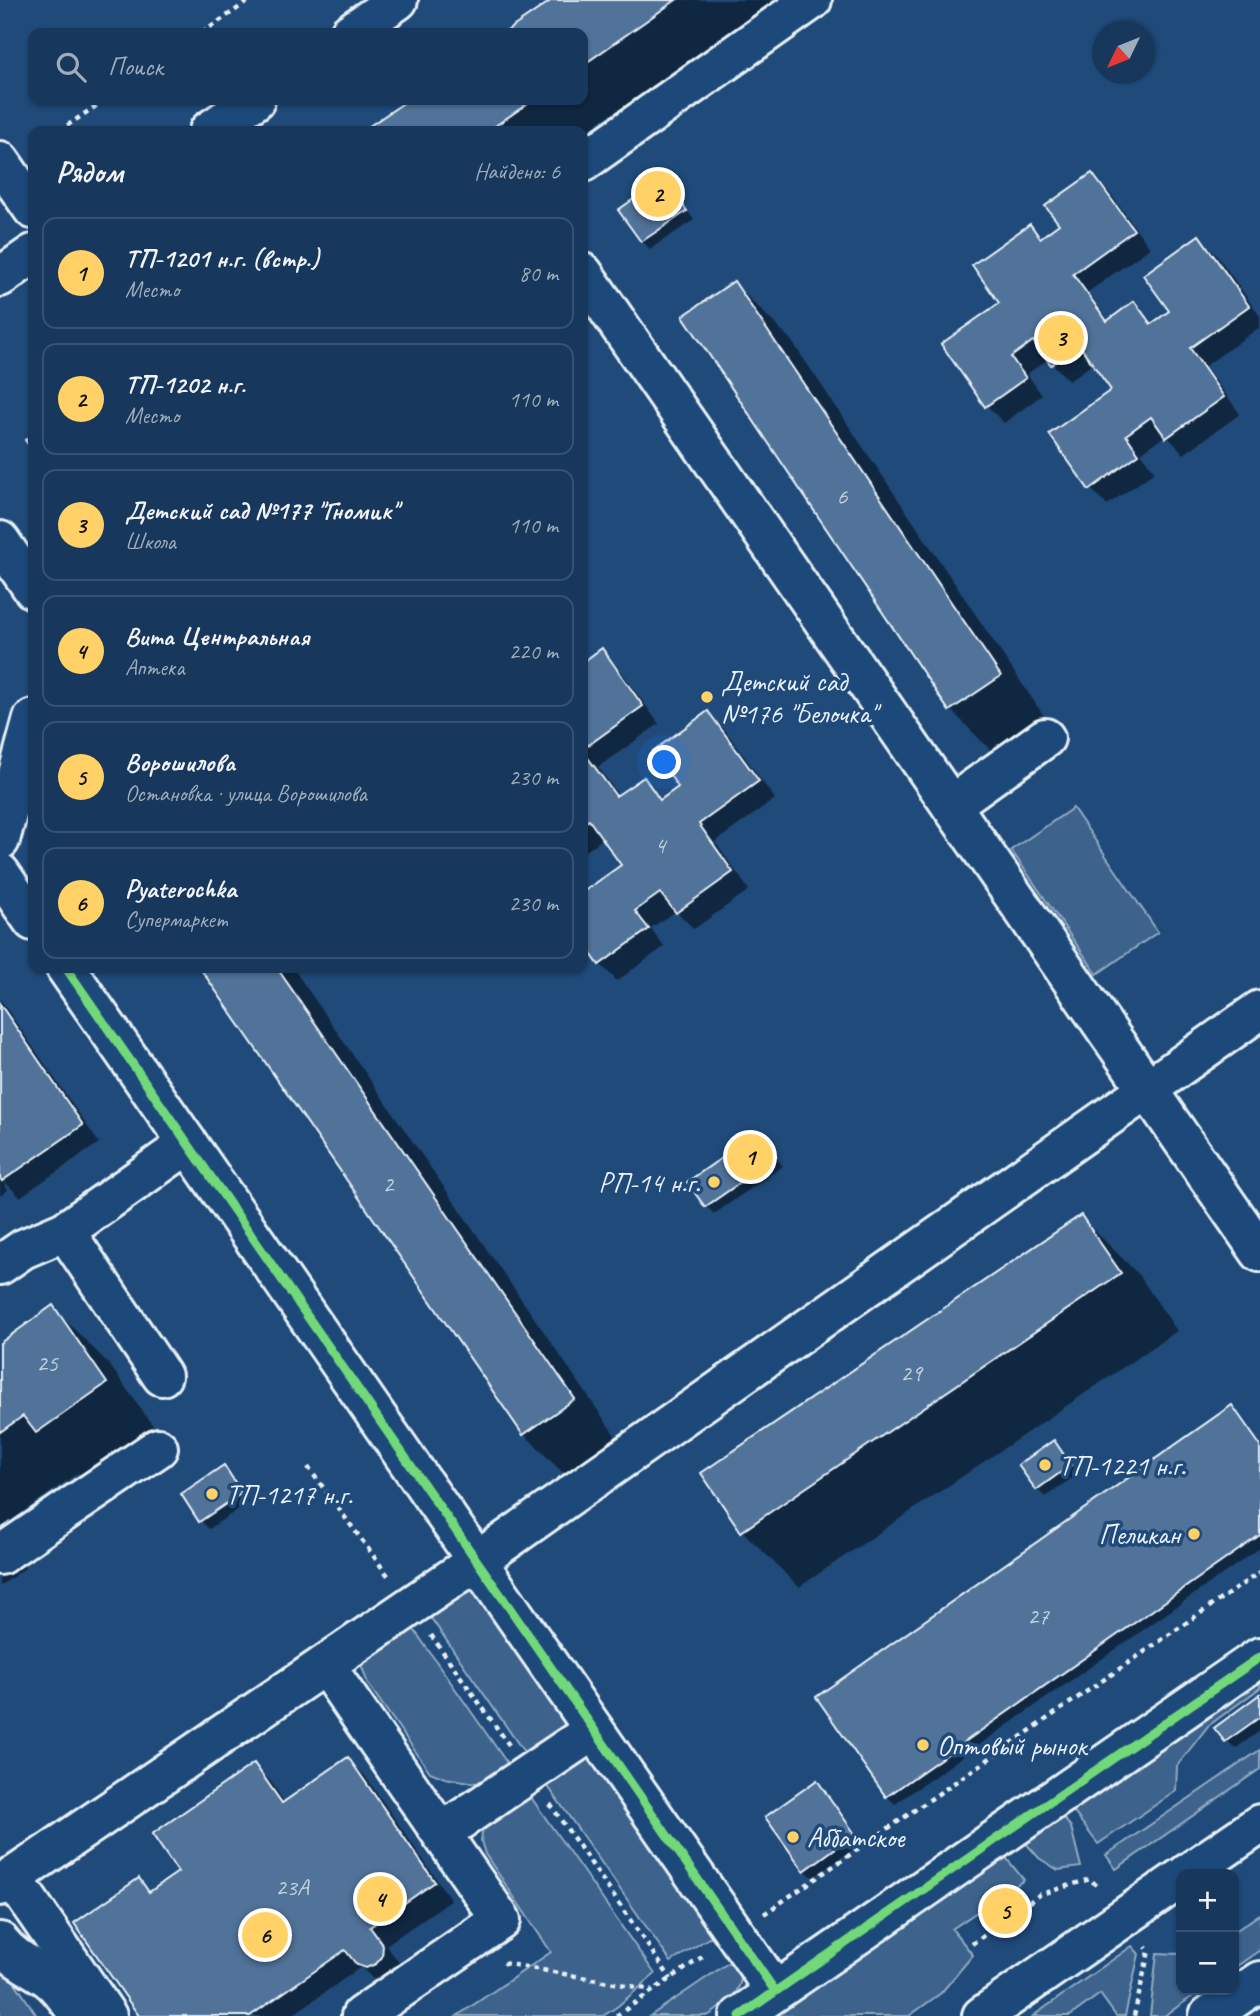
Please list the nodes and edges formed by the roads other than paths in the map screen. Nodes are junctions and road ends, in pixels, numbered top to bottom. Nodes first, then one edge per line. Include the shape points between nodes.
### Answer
1 (398, 0) edge
2 (812, 0) edge
3 (357, 28) edge
4 (248, 105) edge
5 (216, 126) edge
6 (588, 158) edge
7 (0, 161) edge
8 (28, 202) edge
9 (28, 257) edge
10 (0, 277) edge
11 (588, 280) edge
12 (0, 541) edge
13 (28, 582) edge
14 (28, 737) edge
15 (1045, 738) dead end
16 (951, 805) junction
17 (0, 840) edge
18 (0, 873) edge
19 (28, 914) edge
20 (68, 973) edge
21 (1260, 1010) edge
22 (1147, 1089) junction
23 (188, 1144) junction
24 (65, 1231) junction
25 (1260, 1252) edge
26 (0, 1265) edge
27 (162, 1376) dead end
28 (158, 1448) dead end
29 (0, 1555) edge
30 (477, 1561) junction
31 (1260, 1657) edge
32 (325, 1665) junction
33 (594, 1730) junction
34 (1260, 1824) edge
35 (441, 1833) junction
36 (1194, 1869) edge
37 (1176, 1881) edge
38 (6, 1882) edge
39 (0, 1942) edge
40 (1260, 1980) edge
41 (775, 1991) junction
42 (80, 2016) edge
43 (107, 2016) edge
44 (361, 2016) edge
45 (740, 2016) edge
46 (982, 2016) edge
47 (1209, 2016) edge

1 - 3 street
2 - 6 street
4 - 5 street
7 - 8 street
9 - 10 street
11 - 16 street
12 - 13 street
14 - 17 street
15 - 16 street
16 - 22 street
18 - 19 street
20 - 23 street
21 - 22 street
22 - 25 street
22 - 30 street
23 - 24 street
23 - 30 street
24 - 26 street via 23,1249
24 - 27 street
28 - 29 street
30 - 32 street
30 - 33 street
31 - 41 street
32 - 35 street
32 - 38 street
33 - 35 street
33 - 41 street
34 - 36 street
35 - 44 street via 501,1920
37 - 46 street
38 - 43 street
39 - 42 street via 22,1963 49,1979
40 - 47 street
41 - 45 street

